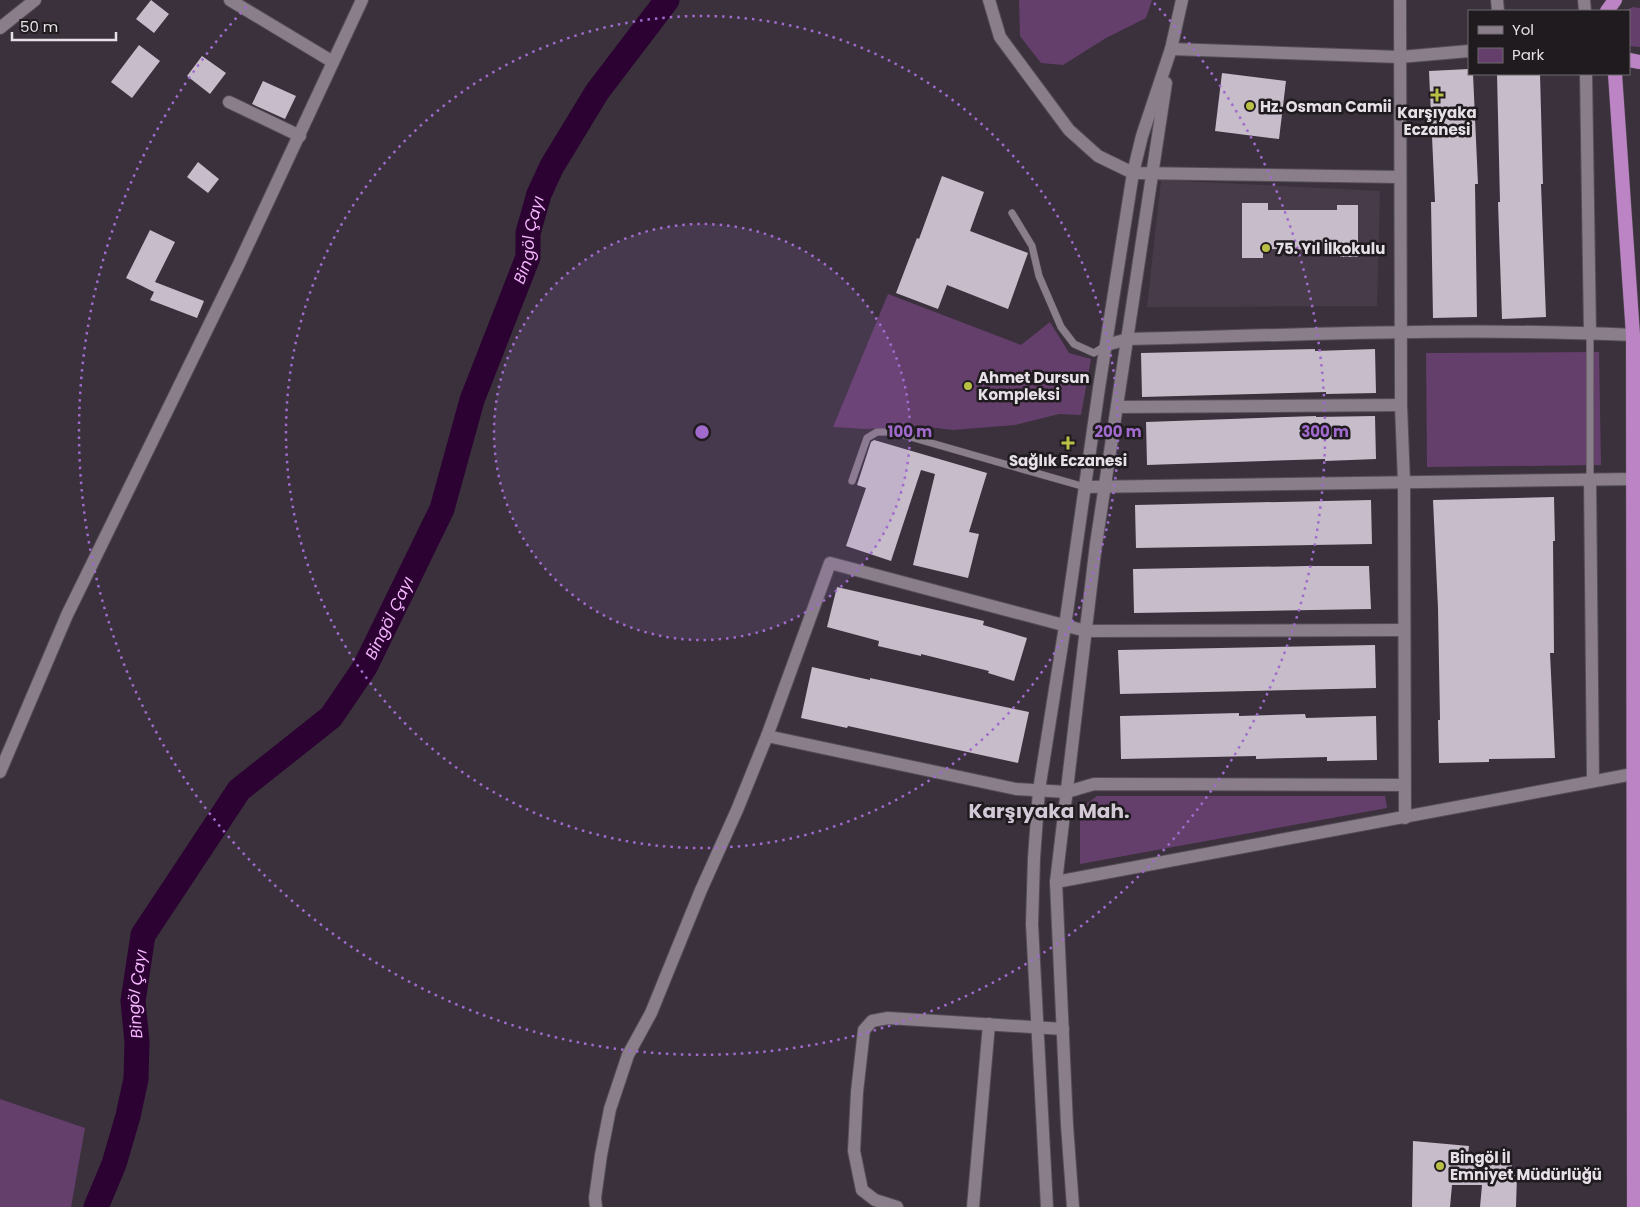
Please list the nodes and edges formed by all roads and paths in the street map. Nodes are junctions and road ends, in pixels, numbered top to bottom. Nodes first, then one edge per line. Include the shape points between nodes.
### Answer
1 (35, 0) edge
2 (230, 0) edge
3 (362, 0) edge
4 (989, 0) edge
5 (1182, 0) edge
6 (1400, 0) edge
7 (0, 28) edge
8 (1171, 48) junction
9 (1468, 51) edge
10 (1400, 57) junction
11 (333, 62) junction
12 (1586, 75) edge
13 (1615, 75) edge
14 (230, 102) dead end
15 (300, 136) junction
16 (1133, 173) junction
17 (1152, 174) junction
18 (1400, 177) junction
19 (1012, 213) dead end
20 (1401, 332) junction
21 (1590, 333) junction
22 (1633, 336) junction
23 (1128, 339) junction
24 (1106, 345) junction
25 (1401, 405) junction
26 (1117, 407) junction
27 (1590, 479) junction
28 (1633, 479) junction
29 (852, 480) dead end
30 (1404, 482) junction
31 (1085, 487) junction
32 (1104, 487) junction
33 (1065, 626) junction
34 (1404, 630) junction
35 (1086, 631) junction
36 (767, 736) junction
37 (0, 772) edge
38 (1633, 774) junction
39 (1593, 781) junction
40 (1404, 785) junction
41 (1040, 790) junction
42 (1067, 792) junction
43 (1405, 818) junction
44 (1056, 882) junction
45 (989, 1024) junction
46 (1037, 1027) junction
47 (1063, 1028) junction
48 (596, 1207) edge
49 (897, 1207) edge
50 (973, 1207) edge
51 (1047, 1207) edge
52 (1073, 1207) edge
53 (1634, 1207) edge

1 - 7 street
2 - 11 street
3 - 11 street
4 - 16 street via 1000,37 1070,130 1098,156
5 - 8 street
6 - 10 street
8 - 10 street
8 - 16 street
8 - 17 street
9 - 10 street
10 - 18 street
11 - 15 street
12 - 21 street
13 - 22 highway
14 - 15 street
15 - 37 street via 67,615
16 - 17 street
16 - 24 street
17 - 18 street
17 - 23 street
18 - 20 street
19 - 24 lane via 1032,246 1039,276 1062,327 1074,344 1094,353
20 - 21 street
20 - 23 street
20 - 25 street
21 - 22 street
21 - 27 lane
22 - 28 highway
23 - 24 street
23 - 26 street
24 - 31 street
25 - 26 street
25 - 30 street
26 - 32 street
27 - 28 street
27 - 30 street
27 - 39 street
28 - 38 highway
29 - 31 lane via 867,438 878,432 893,432
30 - 32 street
30 - 34 street
31 - 32 street
31 - 33 street
32 - 35 street
33 - 35 street
33 - 36 street via 830,563
33 - 41 street
34 - 35 street
34 - 40 street
35 - 42 street
36 - 41 street via 1016,789
36 - 48 street via 651,1013 628,1055 610,1109
38 - 39 street
38 - 53 highway
39 - 43 street
40 - 42 street via 1094,784
40 - 43 street
41 - 42 street
41 - 46 street via 1032,924
42 - 44 street
43 - 44 street
44 - 47 street
45 - 46 street
45 - 49 street via 888,1018 872,1021 864,1030 854,1151 862,1190 875,1200
45 - 50 street
46 - 47 street
46 - 51 street
47 - 52 street

